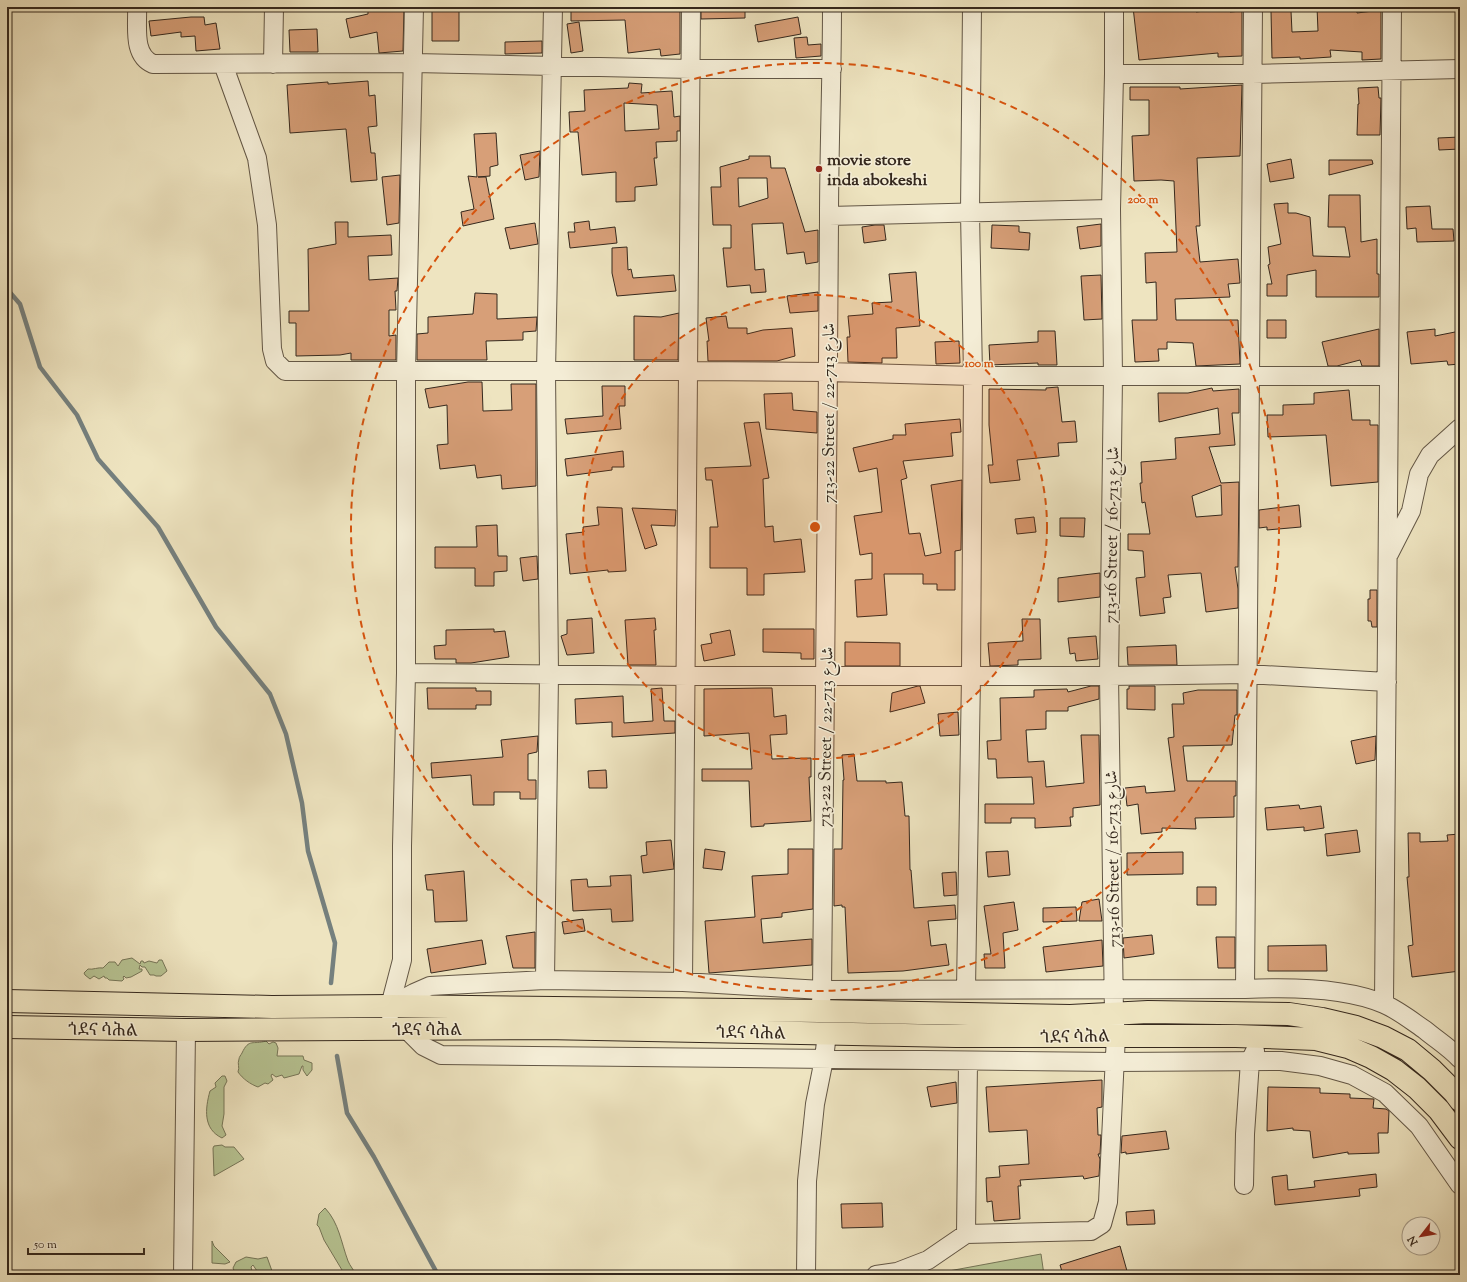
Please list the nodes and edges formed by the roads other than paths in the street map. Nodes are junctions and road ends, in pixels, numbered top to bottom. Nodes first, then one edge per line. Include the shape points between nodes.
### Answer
1 (137, 7) edge
2 (274, 7) edge
3 (414, 7) edge
4 (553, 7) edge
5 (691, 7) edge
6 (832, 7) edge
7 (972, 7) edge
8 (1114, 7) edge
9 (1253, 7) edge
10 (1392, 7) edge
11 (414, 63) junction
12 (223, 64) junction
13 (273, 64) junction
14 (552, 65) junction
15 (691, 69) junction
16 (1460, 69) edge
17 (832, 70) junction
18 (1391, 71) junction
19 (1114, 74) junction
20 (1252, 74) junction
21 (1111, 209) junction
22 (970, 212) junction
23 (829, 216) junction
24 (688, 371) junction
25 (406, 372) junction
26 (546, 372) junction
27 (828, 372) junction
28 (973, 376) junction
29 (1389, 376) junction
30 (1113, 377) junction
31 (1250, 377) junction
32 (1460, 428) edge
33 (1388, 557) junction
34 (406, 673) junction
35 (549, 674) junction
36 (1248, 674) junction
37 (687, 676) junction
38 (826, 676) junction
39 (971, 676) junction
40 (1109, 676) junction
41 (1387, 682) junction
42 (545, 980) junction
43 (682, 982) junction
44 (1114, 988) junction
45 (966, 989) junction
46 (1245, 989) junction
47 (822, 990) junction
48 (7, 1001) edge
49 (1384, 1004) junction
50 (390, 1006) junction
51 (819, 1011) junction
52 (1114, 1014) junction
53 (7, 1027) edge
54 (399, 1029) junction
55 (186, 1030) junction
56 (827, 1033) junction
57 (1116, 1036) junction
58 (1263, 1036) junction
59 (824, 1059) junction
60 (1460, 1059) edge
61 (968, 1061) junction
62 (1250, 1061) junction
63 (1115, 1062) junction
64 (1460, 1100) edge
65 (1460, 1138) edge
66 (1244, 1185) dead end
67 (1460, 1185) edge
68 (966, 1234) junction
69 (183, 1275) edge
70 (806, 1275) edge
71 (876, 1275) edge

1 - 12 street via 138,49 147,61 153,64
2 - 13 street
3 - 11 street
4 - 14 street
5 - 15 street
6 - 17 street, 713-22 Street / شارع 713-22
7 - 22 street
8 - 19 street, 713-16 Street / شارع 713-16
9 - 20 street
10 - 18 street
11 - 13 street
11 - 14 street
11 - 25 street
12 - 13 street
12 - 25 street via 257,158 267,226 272,349 275,361 285,371
14 - 15 street
14 - 26 street
15 - 17 street
15 - 24 street
16 - 18 street
17 - 23 street, 713-22 Street / شارع 713-22
18 - 20 street
18 - 29 street
19 - 20 street
19 - 21 street, 713-16 Street / شارع 713-16
20 - 31 street
21 - 22 street
21 - 30 street, 713-16 Street / شارع 713-16
22 - 23 street
22 - 28 street
23 - 27 street, 713-22 Street / شارع 713-22
24 - 26 street
24 - 27 street
24 - 37 street
25 - 26 street
25 - 34 street
26 - 35 street
27 - 28 street
27 - 38 street, 713-22 Street / شارع 713-22
28 - 30 street
28 - 39 street
29 - 31 street
29 - 33 street
30 - 31 street
30 - 40 street, 713-16 Street / شارع 713-16
31 - 36 street
32 - 33 street via 1430,455 1419,474 1412,511
33 - 41 street
34 - 35 street
34 - 50 street via 402,960
35 - 37 street
35 - 42 street
36 - 40 street
36 - 41 street
36 - 46 street
37 - 38 street
37 - 43 street
38 - 39 street
38 - 47 street, 713-22 Street / شارع 713-22
39 - 40 street
39 - 45 street
40 - 44 street, 713-16 Street / شارع 713-16
41 - 49 street
42 - 43 street
42 - 50 street via 430,986
43 - 47 street
44 - 45 street
44 - 46 street
44 - 52 street, 713-16 Street / شارع 713-16
45 - 47 street
46 - 49 street via 1288,987 1326,991 1360,996
47 - 51 street, 713-22 Street / شارع 713-22
48 - 50 highway, ጎደና ሳሕል via 272,1008
49 - 60 street via 1453,1051
50 - 51 highway, ጎደና ሳሕል
50 - 54 street
51 - 52 highway, ጎደና ሳሕል via 1070,1016
52 - 57 street, 713-16 Street / شارع 713-16
52 - 64 highway, ጎደና ሳሕል via 1289,1014 1356,1027 1408,1050 1432,1070
53 - 55 highway, ጎደና ሳሕል
54 - 55 highway, ጎደና ሳሕል
54 - 56 highway, ጎደና ሳሕል via 544,1028
54 - 59 street via 441,1055
55 - 69 street
56 - 57 highway, ጎደና ሳሕል
56 - 59 street
57 - 58 highway, ጎደና ሳሕል
57 - 63 street, 713-16 Street / شارع 713-16
58 - 62 street
58 - 65 highway, ጎደና ሳሕል via 1316,1039 1348,1047 1371,1057 1394,1070 1417,1088 1439,1110
59 - 61 street
59 - 70 street via 815,1104 807,1181
61 - 63 street
61 - 68 street
62 - 63 street
62 - 66 street
62 - 67 street via 1281,1061 1320,1066 1352,1075 1385,1093 1419,1126
63 - 68 street, 713-16 Street / شارع 713-16 via 1108,1202 1102,1224 1091,1231
68 - 71 street via 928,1260 897,1272

